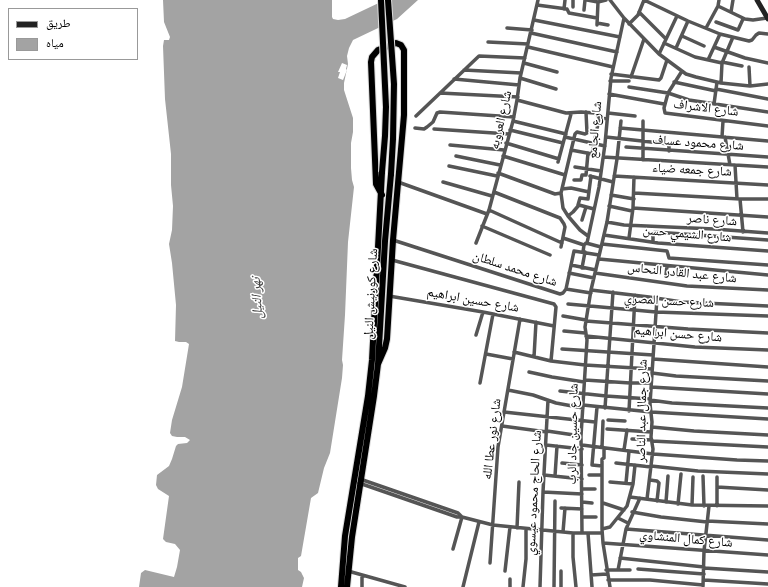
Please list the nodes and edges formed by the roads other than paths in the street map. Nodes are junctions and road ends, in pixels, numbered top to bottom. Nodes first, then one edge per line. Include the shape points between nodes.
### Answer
1 (381, 0) edge
2 (388, 0) edge
3 (538, 0) edge
4 (565, 0) edge
5 (574, 0) edge
6 (586, 0) edge
7 (606, 0) edge
8 (611, 0) edge
9 (644, 0) edge
10 (719, 0) edge
11 (733, 0) edge
12 (757, 0) edge
13 (761, 0) edge
14 (598, 2) junction
15 (537, 5) junction
16 (718, 6) junction
17 (573, 7) dead end
18 (564, 9) junction
19 (584, 10) dead end
20 (639, 12) junction
21 (731, 12) junction
22 (677, 16) junction
23 (768, 16) edge
24 (597, 18) junction
25 (624, 18) junction
26 (743, 19) junction
27 (534, 20) junction
28 (688, 21) junction
29 (716, 22) dead end
30 (608, 24) dead end
31 (629, 24) junction
32 (507, 28) dead end
33 (706, 28) junction
34 (531, 31) junction
35 (720, 34) junction
36 (768, 34) edge
37 (682, 36) junction
38 (620, 37) junction
39 (732, 37) junction
40 (644, 39) junction
41 (665, 41) junction
42 (488, 42) dead end
43 (528, 45) junction
44 (704, 46) dead end
45 (714, 47) junction
46 (676, 48) junction
47 (726, 51) junction
48 (616, 52) junction
49 (659, 54) junction
50 (525, 58) junction
51 (667, 60) junction
52 (708, 60) junction
53 (722, 62) junction
54 (524, 63) junction
55 (768, 63) edge
56 (742, 66) dead end
57 (749, 67) dead end
58 (613, 68) junction
59 (464, 70) junction
60 (682, 71) junction
61 (521, 72) junction
62 (557, 72) dead end
63 (611, 74) junction
64 (631, 77) junction
65 (520, 78) junction
66 (454, 79) junction
67 (610, 81) junction
68 (629, 81) dead end
69 (674, 82) junction
70 (719, 83) junction
71 (768, 84) edge
72 (519, 85) junction
73 (750, 86) junction
74 (629, 87) dead end
75 (556, 89) dead end
76 (716, 90) junction
77 (440, 93) junction
78 (668, 93) junction
79 (609, 94) junction
80 (518, 98) junction
81 (768, 99) edge
82 (664, 104) junction
83 (714, 104) junction
84 (586, 112) junction
85 (768, 112) edge
86 (608, 113) junction
87 (572, 114) junction
88 (416, 116) dead end
89 (635, 116) dead end
90 (600, 118) junction
91 (513, 119) junction
92 (607, 119) junction
93 (723, 120) junction
94 (621, 121) dead end
95 (644, 121) dead end
96 (768, 126) edge
97 (415, 128) dead end
98 (620, 128) junction
99 (434, 129) dead end
100 (643, 130) junction
101 (510, 132) junction
102 (565, 136) junction
103 (606, 137) junction
104 (724, 137) junction
105 (619, 138) junction
106 (574, 139) junction
107 (643, 141) junction
108 (768, 141) edge
109 (506, 143) junction
110 (563, 144) junction
111 (594, 144) junction
112 (450, 145) dead end
113 (605, 146) junction
114 (626, 147) dead end
115 (643, 149) junction
116 (504, 150) junction
117 (571, 150) junction
118 (669, 151) junction
119 (590, 154) junction
120 (728, 154) junction
121 (456, 156) dead end
122 (503, 156) junction
123 (603, 157) junction
124 (768, 157) edge
125 (617, 159) junction
126 (643, 160) junction
127 (500, 165) junction
128 (730, 165) junction
129 (735, 165) junction
130 (449, 166) dead end
131 (575, 167) dead end
132 (768, 167) edge
133 (587, 169) junction
134 (601, 171) junction
135 (497, 175) junction
136 (565, 175) junction
137 (585, 175) junction
138 (591, 176) junction
139 (614, 176) junction
140 (634, 177) junction
141 (600, 179) junction
142 (574, 180) dead end
143 (398, 182) junction
144 (443, 182) dead end
145 (613, 182) junction
146 (737, 183) junction
147 (768, 185) edge
148 (567, 188) junction
149 (562, 191) junction
150 (494, 192) junction
151 (589, 192) junction
152 (634, 193) junction
153 (567, 194) dead end
154 (382, 195) junction
155 (611, 195) junction
156 (492, 196) junction
157 (634, 199) junction
158 (738, 199) junction
159 (768, 199) edge
160 (578, 206) junction
161 (610, 206) junction
162 (586, 207) junction
163 (594, 209) junction
164 (489, 210) junction
165 (633, 210) junction
166 (487, 214) junction
167 (567, 215) junction
168 (741, 215) junction
169 (768, 217) edge
170 (582, 220) dead end
171 (562, 221) junction
172 (607, 222) junction
173 (630, 225) junction
174 (482, 226) junction
175 (743, 232) junction
176 (768, 233) edge
177 (604, 235) junction
178 (588, 236) junction
179 (563, 238) junction
180 (629, 238) junction
181 (393, 240) junction
182 (768, 240) edge
183 (385, 241) junction
184 (653, 242) junction
185 (476, 243) dead end
186 (586, 244) junction
187 (602, 245) junction
188 (768, 251) edge
189 (392, 252) junction
190 (584, 252) junction
191 (550, 256) dead end
192 (599, 257) junction
193 (392, 260) junction
194 (571, 265) junction
195 (768, 265) edge
196 (667, 266) junction
197 (679, 267) junction
198 (582, 268) junction
199 (596, 272) junction
200 (569, 273) junction
201 (666, 275) dead end
202 (768, 275) edge
203 (678, 276) dead end
204 (594, 278) junction
205 (566, 289) junction
206 (768, 290) edge
207 (591, 292) junction
208 (613, 292) junction
209 (635, 295) junction
210 (390, 296) junction
211 (657, 298) junction
212 (568, 304) dead end
213 (588, 306) junction
214 (768, 306) edge
215 (612, 308) junction
216 (634, 310) junction
217 (483, 312) junction
218 (656, 312) junction
219 (494, 314) junction
220 (563, 316) dead end
221 (768, 316) edge
222 (520, 318) junction
223 (586, 320) junction
224 (536, 322) junction
225 (611, 323) junction
226 (633, 325) junction
227 (554, 326) junction
228 (655, 326) junction
229 (564, 331) dead end
230 (768, 333) edge
231 (586, 334) junction
232 (476, 335) dead end
233 (610, 337) junction
234 (632, 339) junction
235 (654, 342) junction
236 (562, 348) dead end
237 (586, 350) junction
238 (768, 350) edge
239 (514, 352) junction
240 (609, 352) junction
241 (632, 353) junction
242 (486, 354) junction
243 (534, 357) junction
244 (653, 357) junction
245 (513, 359) junction
246 (551, 361) junction
247 (378, 364) junction
248 (586, 365) junction
249 (608, 367) junction
250 (768, 367) edge
251 (631, 368) junction
252 (652, 371) junction
253 (530, 372) dead end
254 (585, 381) junction
255 (607, 381) junction
256 (768, 381) edge
257 (480, 383) dead end
258 (630, 383) junction
259 (651, 385) junction
260 (508, 390) junction
261 (560, 391) dead end
262 (584, 394) junction
263 (768, 394) edge
264 (606, 396) junction
265 (629, 398) junction
266 (650, 399) junction
267 (548, 400) junction
268 (583, 406) junction
269 (597, 407) junction
270 (605, 408) junction
271 (768, 408) edge
272 (629, 411) junction
273 (504, 412) junction
274 (651, 412) junction
275 (547, 417) junction
276 (768, 419) edge
277 (608, 420) dead end
278 (618, 420) junction
279 (582, 421) junction
280 (603, 421) dead end
281 (625, 421) dead end
282 (595, 422) junction
283 (502, 426) junction
284 (652, 427) junction
285 (608, 429) dead end
286 (618, 429) junction
287 (627, 430) junction
288 (547, 431) junction
289 (651, 432) junction
290 (768, 435) edge
291 (582, 436) junction
292 (632, 439) dead end
293 (652, 440) junction
294 (546, 445) junction
295 (557, 446) junction
296 (593, 446) junction
297 (582, 447) junction
298 (768, 447) edge
299 (603, 448) junction
300 (624, 450) junction
301 (629, 451) junction
302 (653, 454) junction
303 (768, 461) edge
304 (562, 463) dead end
305 (616, 463) dead end
306 (628, 464) junction
307 (582, 465) junction
308 (635, 465) junction
309 (602, 466) junction
310 (651, 466) junction
311 (681, 474) dead end
312 (768, 474) edge
313 (544, 475) junction
314 (589, 475) dead end
315 (602, 475) junction
316 (555, 476) junction
317 (668, 476) dead end
318 (703, 476) dead end
319 (693, 477) dead end
320 (717, 477) dead end
321 (582, 479) junction
322 (650, 480) junction
323 (360, 481) junction
324 (519, 482) dead end
325 (610, 482) dead end
326 (626, 483) junction
327 (633, 484) junction
328 (717, 487) junction
329 (582, 489) junction
330 (595, 489) dead end
331 (768, 490) edge
332 (543, 492) junction
333 (582, 494) junction
334 (630, 496) junction
335 (640, 498) junction
336 (648, 499) junction
337 (555, 501) dead end
338 (658, 501) junction
339 (582, 502) junction
340 (666, 502) junction
341 (592, 503) dead end
342 (603, 503) junction
343 (678, 504) junction
344 (692, 505) junction
345 (704, 506) junction
346 (709, 506) junction
347 (717, 506) junction
348 (768, 506) edge
349 (582, 510) junction
350 (624, 510) junction
351 (632, 512) junction
352 (462, 517) junction
353 (582, 517) junction
354 (596, 517) dead end
355 (618, 518) junction
356 (707, 521) junction
357 (478, 522) junction
358 (628, 523) junction
359 (768, 524) edge
360 (493, 525) junction
361 (510, 527) junction
362 (518, 528) junction
363 (526, 529) junction
364 (626, 529) junction
365 (541, 530) junction
366 (555, 531) junction
367 (602, 531) junction
368 (563, 532) junction
369 (573, 533) junction
370 (582, 533) junction
371 (588, 533) junction
372 (706, 536) junction
373 (768, 540) edge
374 (603, 543) junction
375 (622, 544) junction
376 (453, 549) dead end
377 (704, 551) junction
378 (768, 555) edge
379 (620, 558) junction
380 (490, 563) dead end
381 (704, 568) junction
382 (638, 569) dead end
383 (618, 570) junction
384 (630, 570) dead end
385 (348, 571) junction
386 (505, 571) dead end
387 (561, 571) dead end
388 (607, 572) junction
389 (768, 572) edge
390 (704, 574) junction
391 (362, 575) junction
392 (591, 575) junction
393 (510, 579) dead end
394 (608, 580) junction
395 (704, 580) junction
396 (768, 584) edge
397 (704, 586) edge
398 (341, 587) edge
399 (347, 587) edge
400 (362, 587) edge
401 (404, 587) edge
402 (463, 587) edge
403 (510, 587) edge
404 (523, 587) edge
405 (540, 587) edge
406 (554, 587) edge
407 (561, 587) edge
408 (576, 587) edge
409 (592, 587) edge
410 (610, 587) edge

1 - 154 highway, شارع كورنيش النيل, bridge via 386,107
2 - 183 highway, شارع كورنيش النيل, bridge via 394,84 391,174
3 - 15 street, شارع العروبه
4 - 18 street
5 - 17 street
6 - 14 street
6 - 19 street
7 - 14 street
8 - 25 street
9 - 20 street
9 - 22 street
10 - 16 street
11 - 21 street
12 - 23 main road
13 - 23 main road
14 - 24 street
15 - 18 street
15 - 27 street, شارع العروبه
16 - 21 street
16 - 33 street
18 - 24 street via 569,13
20 - 31 street
20 - 41 street
21 - 26 street
22 - 28 street
22 - 41 street
23 - 26 street via 753,20
24 - 30 street via 597,24
25 - 31 street
25 - 38 street, شارع الجامع
26 - 29 street via 738,30
27 - 34 street, شارع العروبه
27 - 38 street
28 - 33 street
28 - 37 street
31 - 40 street
32 - 34 street
33 - 35 street
34 - 43 street, شارع العروبه
34 - 48 street
35 - 39 street
35 - 45 street
36 - 39 street via 756,34 749,41
37 - 44 street
37 - 46 street
38 - 48 street, شارع الجامع
39 - 47 street
40 - 49 street
40 - 64 street
41 - 46 street
41 - 49 street
42 - 43 street
43 - 50 street, شارع العروبه
43 - 58 street
45 - 47 street
45 - 52 street
46 - 52 street
47 - 53 street
47 - 55 street
48 - 58 street, شارع الجامع
49 - 51 street
50 - 54 street, شارع العروبه
50 - 59 street via 481,55
51 - 60 street
51 - 64 street via 659,80
52 - 53 street
53 - 56 street
53 - 70 street
54 - 61 street, شارع العروبه
54 - 62 street
57 - 73 street
58 - 63 street, شارع الجامع
59 - 61 street
59 - 66 street
60 - 69 street, شارع الاشراف
60 - 70 street
61 - 65 street, شارع العروبه
63 - 64 street
63 - 67 street, شارع الجامع
65 - 72 street, شارع العروبه
65 - 75 street
66 - 72 street
66 - 77 street
67 - 68 street
67 - 79 street, شارع الجامع
69 - 76 street
69 - 78 street, شارع الاشراف
70 - 73 street
70 - 76 street
71 - 73 street
72 - 80 street, شارع العروبه
74 - 78 street
76 - 81 street
76 - 83 street
77 - 80 street
77 - 88 street
78 - 82 street, شارع الاشراف
78 - 83 street
79 - 82 street
79 - 86 street, شارع الجامع
80 - 87 street
80 - 91 street, شارع العروبه
82 - 93 street, شارع الاشراف via 664,111 668,114
83 - 85 street
84 - 87 street
84 - 90 street via 596,114
84 - 106 street via 587,133 576,132
86 - 89 street
86 - 92 street, شارع الجامع
87 - 102 street
90 - 92 street
90 - 111 street
91 - 97 street via 440,112 427,127
91 - 101 street, شارع العروبه
91 - 102 street
92 - 103 street, شارع الجامع
93 - 96 street, شارع الاشراف
93 - 104 street
94 - 98 street, شارع حسين جاد الرب
95 - 100 street
98 - 100 street
98 - 105 street, شارع حسين جاد الرب
99 - 101 street
100 - 104 street
100 - 107 street
101 - 109 street, شارع العروبه
101 - 110 street
102 - 106 street
102 - 110 street
103 - 105 street
103 - 113 street, شارع الجامع
104 - 108 street
104 - 120 street
105 - 107 street
105 - 125 street, شارع حسين جاد الرب
106 - 111 street
106 - 117 street
107 - 115 street
107 - 118 street via 669,144
109 - 110 street via 559,160
109 - 116 street, شارع العروبه
111 - 113 street
111 - 119 street
112 - 116 street
113 - 123 street, شارع الجامع
114 - 115 street, شارع محمود عساف
115 - 118 street, شارع محمود عساف
115 - 126 street
116 - 122 street, شارع العروبه
117 - 119 street
117 - 136 street
118 - 120 street, شارع محمود عساف
119 - 123 street
119 - 133 street
120 - 124 street, شارع محمود عساف
120 - 128 street
121 - 127 street
122 - 127 street, شارع العروبه
122 - 136 street
123 - 125 street
123 - 134 street, شارع الجامع
125 - 126 street
125 - 139 street, شارع حسين جاد الرب
126 - 128 street
127 - 135 street, شارع العروبه
128 - 129 street
129 - 132 street
129 - 146 street
130 - 135 street
131 - 133 street
133 - 134 street
133 - 137 street
134 - 141 street, شارع الجامع
135 - 149 street via 556,194
135 - 150 street, شارع العروبه
136 - 149 street
137 - 138 street
137 - 142 street via 582,175 581,180
138 - 141 street
138 - 151 street
139 - 140 street, شارع جمعه ضياء
139 - 145 street, شارع حسين جاد الرب
140 - 146 street, شارع جمعه ضياء
140 - 152 street
141 - 145 street
141 - 163 street, شارع الجامع
143 - 154 highway via 404,115 404,50 396,43 374,53 371,62 376,184
143 - 166 street
143 - 181 highway
144 - 156 street
145 - 155 street, شارع حسين جاد الرب
146 - 147 street, شارع جمعه ضياء
146 - 158 street
148 - 149 street
148 - 151 street
148 - 153 street
149 - 167 street via 563,208
150 - 156 street, شارع العروبه
150 - 171 street via 556,216
151 - 160 street via 588,199 580,198
152 - 157 street
152 - 158 street
154 - 398 highway, شارع كورنيش النيل via 371,366 345,536
155 - 157 street
155 - 161 street, شارع حسين جاد الرب
156 - 164 street, شارع العروبه
157 - 165 street
158 - 159 street
158 - 168 street
160 - 162 street
160 - 167 street
161 - 165 street
161 - 172 street, شارع حسين جاد الرب
162 - 163 street
162 - 170 street
163 - 178 street, شارع الجامع
164 - 166 street, شارع العروبه
164 - 179 street via 561,245
165 - 168 street
165 - 173 street
166 - 174 street, شارع العروبه
167 - 171 street
167 - 178 street
168 - 169 street
168 - 175 street
171 - 179 street via 565,227
172 - 173 street, شارع ناصر
172 - 177 street, شارع حسين جاد الرب
173 - 175 street, شارع ناصر
173 - 180 street
174 - 185 street, شارع العروبه
174 - 191 street
175 - 176 street, شارع ناصر
177 - 180 street, شارع الشيمي حسن
177 - 187 street, شارع حسين جاد الرب
178 - 186 street, شارع الجامع
179 - 186 street
180 - 184 street, شارع الشيمي حسن
181 - 189 highway
181 - 205 street, شارع محمد سلطان via 557,293 563,293
182 - 184 street via 655,232
183 - 189 highway
183 - 247 highway, شارع كورنيش النيل
184 - 188 street, شارع الشيمي حسن
186 - 187 street
186 - 190 street, شارع الجامع
187 - 192 street, شارع حسين جاد الرب
187 - 195 street via 667,251 669,258
189 - 193 highway
190 - 192 street
190 - 194 street, شارع محمد سلطان via 574,250
190 - 198 street
192 - 196 street
192 - 199 street, شارع حسين جاد الرب
193 - 210 highway
193 - 227 street via 554,304
194 - 198 street, شارع عبد القادر النحاس
194 - 200 street, شارع محمد سلطان
196 - 197 street
196 - 201 street
197 - 202 street
197 - 203 street
198 - 199 street, شارع عبد القادر النحاس
199 - 204 street, شارع حسين جاد الرب
199 - 206 street, شارع عبد القادر النحاس via 687,286
200 - 204 street
200 - 205 street, شارع محمد سلطان
204 - 207 street, شارع حسين جاد الرب
205 - 207 street
207 - 208 street
207 - 213 street, شارع حسين جاد الرب
208 - 209 street
208 - 215 street
209 - 211 street
209 - 216 street
210 - 217 street, شارع حسين ابراهيم
210 - 247 highway via 387,339
211 - 214 street via 682,302
211 - 218 street, شارع جمال عبد الناصر
212 - 213 street, شارع حسن المصري
213 - 215 street, شارع حسن المصري
213 - 223 street, شارع حسين جاد الرب
215 - 216 street, شارع حسن المصري
215 - 225 street
216 - 218 street, شارع حسن المصري
216 - 226 street
217 - 219 street, شارع حسين ابراهيم
217 - 232 street
218 - 221 street, شارع حسن المصري
218 - 228 street, شارع جمال عبد الناصر
219 - 222 street, شارع حسين ابراهيم
219 - 242 street
220 - 223 street
222 - 224 street, شارع حسين ابراهيم
222 - 239 street, شارع نور عطا الله
223 - 225 street
223 - 231 street, شارع حسين جاد الرب
224 - 227 street, شارع حسين ابراهيم
224 - 243 street
225 - 226 street
225 - 233 street
226 - 228 street
226 - 234 street
227 - 246 street
228 - 230 street
228 - 235 street, شارع جمال عبد الناصر
229 - 231 street, شارع حسن ابراهيم
231 - 233 street, شارع حسن ابراهيم
231 - 237 street, شارع حسين جاد الرب
233 - 234 street, شارع حسن ابراهيم
233 - 240 street
234 - 235 street, شارع حسن ابراهيم
234 - 241 street
235 - 238 street, شارع حسن ابراهيم via 695,347
235 - 244 street, شارع جمال عبد الناصر
236 - 237 street
237 - 240 street
237 - 248 street, شارع حسين جاد الرب
239 - 243 street
239 - 245 street, شارع نور عطا الله
240 - 241 street
240 - 249 street
241 - 244 street
241 - 251 street
242 - 245 street
242 - 257 street
243 - 246 street
244 - 250 street
244 - 252 street, شارع جمال عبد الناصر
245 - 260 street, شارع نور عطا الله
246 - 248 street
247 - 323 highway, شارع كورنيش النيل
248 - 249 street
248 - 254 street, شارع حسين جاد الرب
249 - 251 street
249 - 255 street
251 - 252 street
251 - 258 street
252 - 256 street via 676,376
252 - 259 street, شارع جمال عبد الناصر
253 - 254 street via 552,378
254 - 255 street
254 - 262 street, شارع حسين جاد الرب
255 - 258 street
255 - 264 street
258 - 259 street
258 - 265 street
259 - 263 street
259 - 266 street, شارع جمال عبد الناصر
260 - 267 street
260 - 273 street, شارع نور عطا الله
261 - 262 street
262 - 264 street
262 - 268 street, شارع حسين جاد الرب
264 - 265 street
264 - 270 street
265 - 266 street
265 - 272 street
266 - 271 street via 672,403
266 - 274 street, شارع جمال عبد الناصر
267 - 268 street
267 - 275 street, شارع الحاج محمود عيسوي
268 - 269 street
268 - 279 street, شارع حسين جاد الرب
269 - 270 street
269 - 282 street
270 - 272 street
272 - 274 street
273 - 275 street
273 - 283 street, شارع نور عطا الله
274 - 276 street
274 - 284 street, شارع جمال عبد الناصر
275 - 279 street
275 - 288 street, شارع الحاج محمود عيسوي
277 - 278 street
278 - 281 street
278 - 286 street
279 - 282 street
279 - 291 street, شارع حسين جاد الرب
280 - 299 street
282 - 296 street
283 - 288 street
283 - 360 street, شارع نور عطا الله
284 - 289 street, شارع جمال عبد الناصر
284 - 290 street
285 - 286 street
286 - 287 street
287 - 289 street
287 - 300 street
288 - 291 street
288 - 294 street, شارع الحاج محمود عيسوي
289 - 293 street, شارع جمال عبد الناصر
291 - 297 street, شارع حسين جاد الرب
292 - 293 street
293 - 298 street
293 - 302 street, شارع جمال عبد الناصر
294 - 295 street
294 - 313 street, شارع الحاج محمود عيسوي
295 - 297 street
295 - 316 street
296 - 297 street
296 - 299 street
296 - 309 street via 592,466
297 - 307 street, شارع حسين جاد الرب
299 - 300 street
299 - 309 street
300 - 301 street
301 - 302 street
301 - 306 street
302 - 303 street
302 - 310 street, شارع جمال عبد الناصر
304 - 307 street
305 - 306 street
306 - 308 street
306 - 326 street
307 - 321 street, شارع حسين جاد الرب
308 - 310 street
308 - 327 street
309 - 315 street
310 - 312 street
310 - 322 street, شارع جمال عبد الناصر
311 - 343 street
313 - 316 street
313 - 332 street, شارع الحاج محمود عيسوي
314 - 315 street
315 - 342 street
316 - 321 street
317 - 340 street
318 - 345 street
319 - 344 street
320 - 328 street
321 - 329 street, شارع حسين جاد الرب
322 - 336 street, شارع جمال عبد الناصر
322 - 338 street via 659,483
323 - 352 street
323 - 385 highway, شارع كورنيش النيل
324 - 362 street
325 - 326 street
326 - 327 street
327 - 334 street
328 - 331 street
328 - 347 street
329 - 330 street
329 - 333 street, شارع حسين جاد الرب
332 - 333 street
332 - 365 street, شارع الحاج محمود عيسوي
333 - 339 street, شارع حسين جاد الرب
334 - 335 street
334 - 350 street
335 - 336 street
335 - 351 street
336 - 338 street
337 - 366 street
338 - 340 street
339 - 341 street
339 - 349 street, شارع حسين جاد الرب
340 - 343 street
342 - 350 street
342 - 367 street
343 - 344 street
344 - 345 street
345 - 346 street
346 - 347 street
346 - 356 street
347 - 348 street
349 - 353 street, شارع حسين جاد الرب
349 - 368 street via 563,508
350 - 355 street
351 - 356 street
351 - 358 street
352 - 357 street
352 - 376 street
353 - 354 street
353 - 370 street, شارع حسين جاد الرب
355 - 358 street
355 - 367 street
356 - 359 street
356 - 372 street
357 - 360 street
357 - 402 street
358 - 364 street
360 - 361 street
360 - 380 street, شارع نور عطا الله
361 - 362 street
361 - 386 street
362 - 363 street
363 - 365 street
363 - 404 street
364 - 372 street
364 - 375 street
365 - 366 street
365 - 405 street, شارع الحاج محمود عيسوي
366 - 368 street
366 - 406 street
367 - 371 street
367 - 374 street
368 - 369 street
369 - 370 street
369 - 408 street
370 - 371 street
371 - 392 street
372 - 373 street
372 - 377 street
374 - 375 street, شارع كمال المنشاوي
374 - 388 street
375 - 377 street, شارع كمال المنشاوي
375 - 379 street
377 - 378 street, شارع كمال المنشاوي
377 - 381 street
379 - 381 street
379 - 383 street
381 - 389 street
381 - 390 street
382 - 390 street
383 - 384 street
383 - 388 street
385 - 391 street
385 - 399 highway, شارع كورنيش النيل
387 - 407 street
388 - 392 street
388 - 394 street
390 - 395 street
391 - 400 street
391 - 401 street
392 - 409 street
393 - 403 street
394 - 397 street via 650,580
394 - 410 street
395 - 396 street
395 - 397 street

